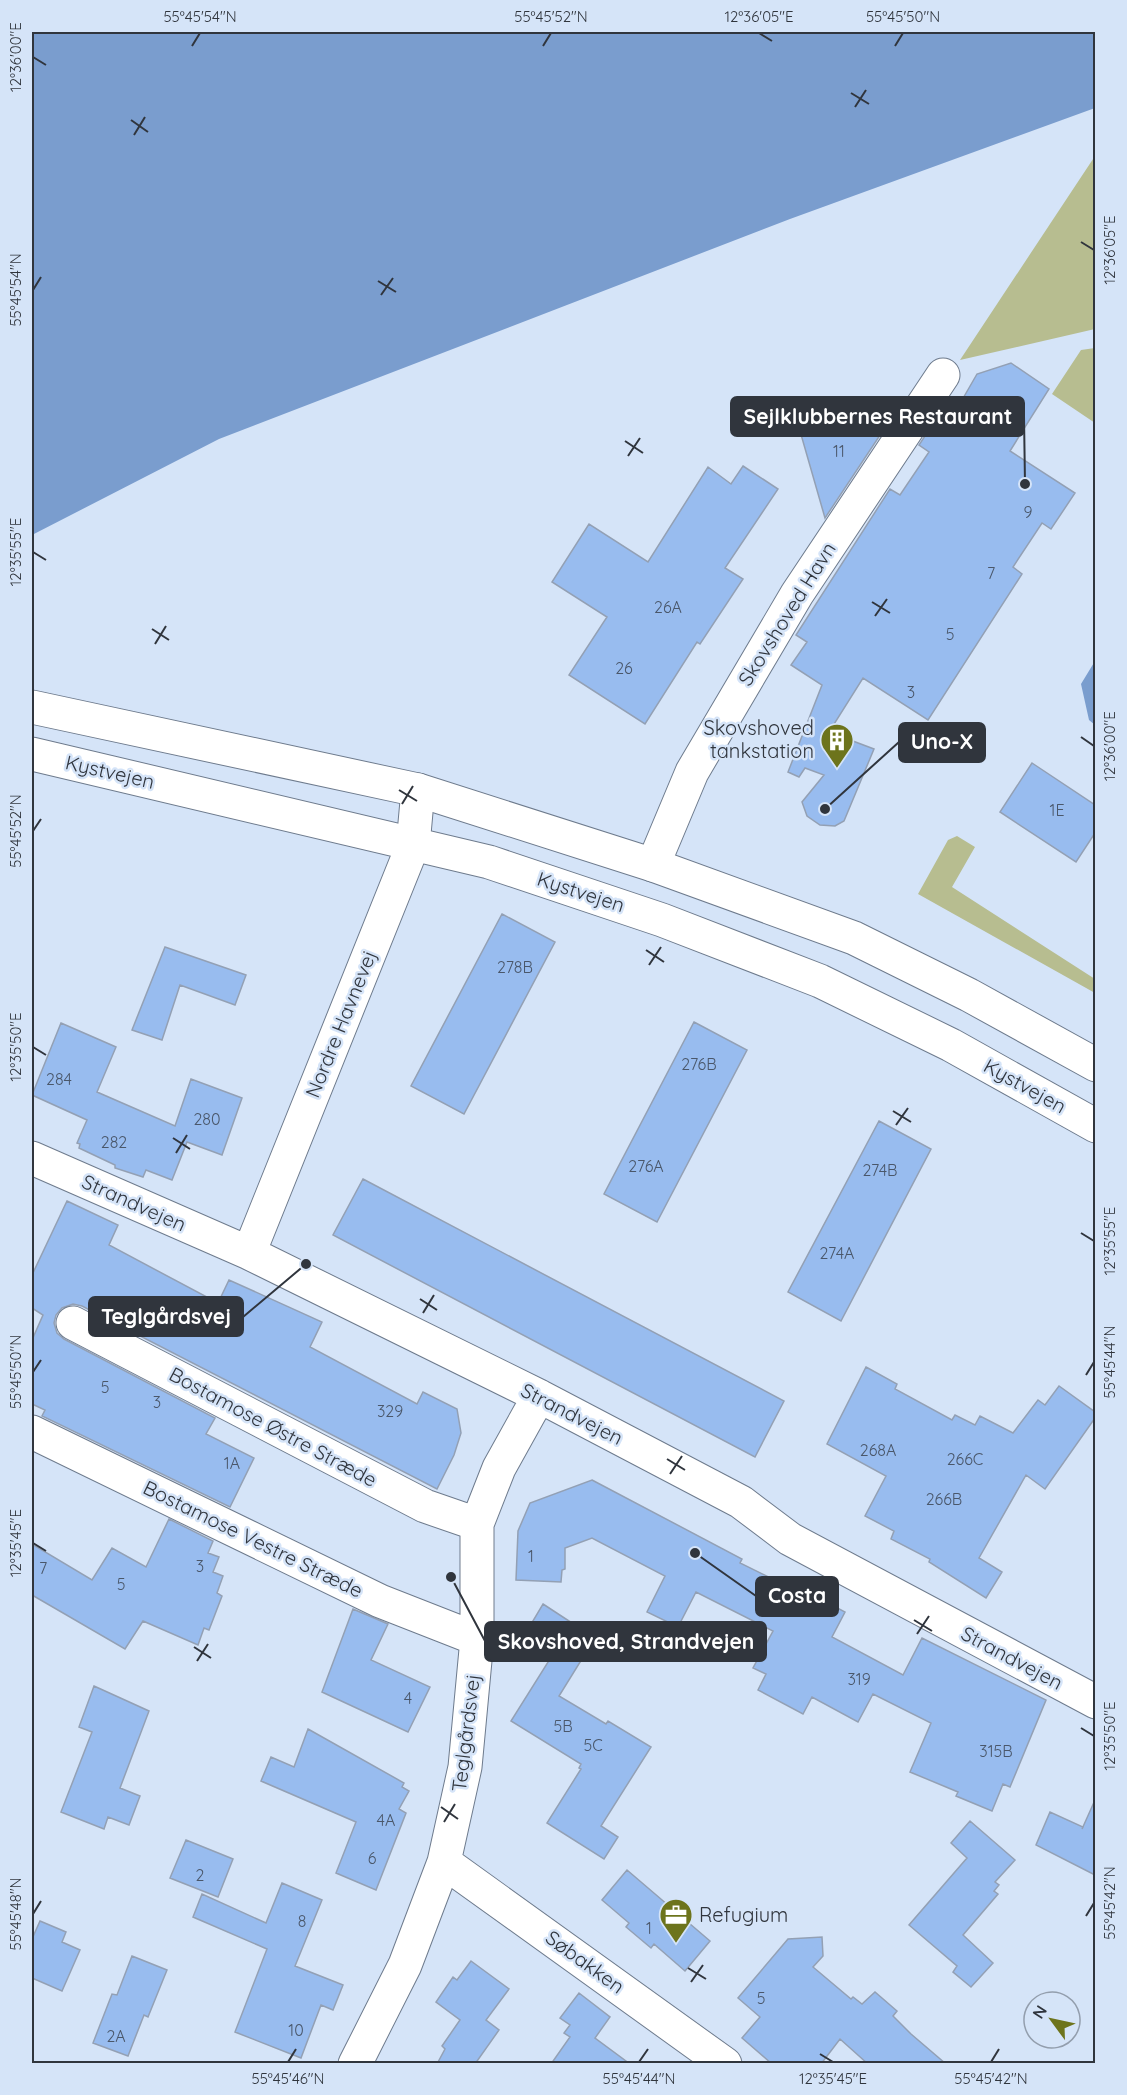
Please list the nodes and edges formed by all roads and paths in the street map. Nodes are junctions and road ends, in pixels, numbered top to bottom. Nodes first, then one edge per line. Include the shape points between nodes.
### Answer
1 (943, 375) dead end
2 (32, 706) edge
3 (32, 754) edge
4 (418, 790) junction
5 (413, 845) junction
6 (653, 865) junction
7 (1095, 1065) edge
8 (1095, 1126) edge
9 (32, 1158) edge
10 (249, 1253) junction
11 (73, 1323) dead end
12 (539, 1396) junction
13 (32, 1432) edge
14 (477, 1524) junction
15 (477, 1639) junction
16 (1095, 1702) edge
17 (444, 1862) junction
18 (355, 2064) edge
19 (725, 2064) edge

1 - 6 street, Skovshoved Havn via 797,594 715,732 692,772
2 - 4 street
3 - 5 street, Kystvejen
4 - 5 street, Nordre Havnevej
4 - 6 street
5 - 8 street, Kystvejen via 489,862 662,920 820,981 951,1045
5 - 10 street, Nordre Havnevej
6 - 7 street via 854,938 969,995
9 - 10 street, Strandvejen
10 - 12 street, Strandvejen
11 - 14 street, Bostamose Østre Stræde via 425,1506
12 - 14 street, Teglgårdsvej via 499,1468
12 - 16 street, Strandvejen via 741,1502 790,1539
13 - 15 street, Bostamose Vestre Stræde via 380,1601
14 - 15 street, Teglgårdsvej
15 - 17 street, Teglgårdsvej via 465,1767
17 - 18 street, Teglgårdsvej via 405,1965
17 - 19 street, Søbakken

